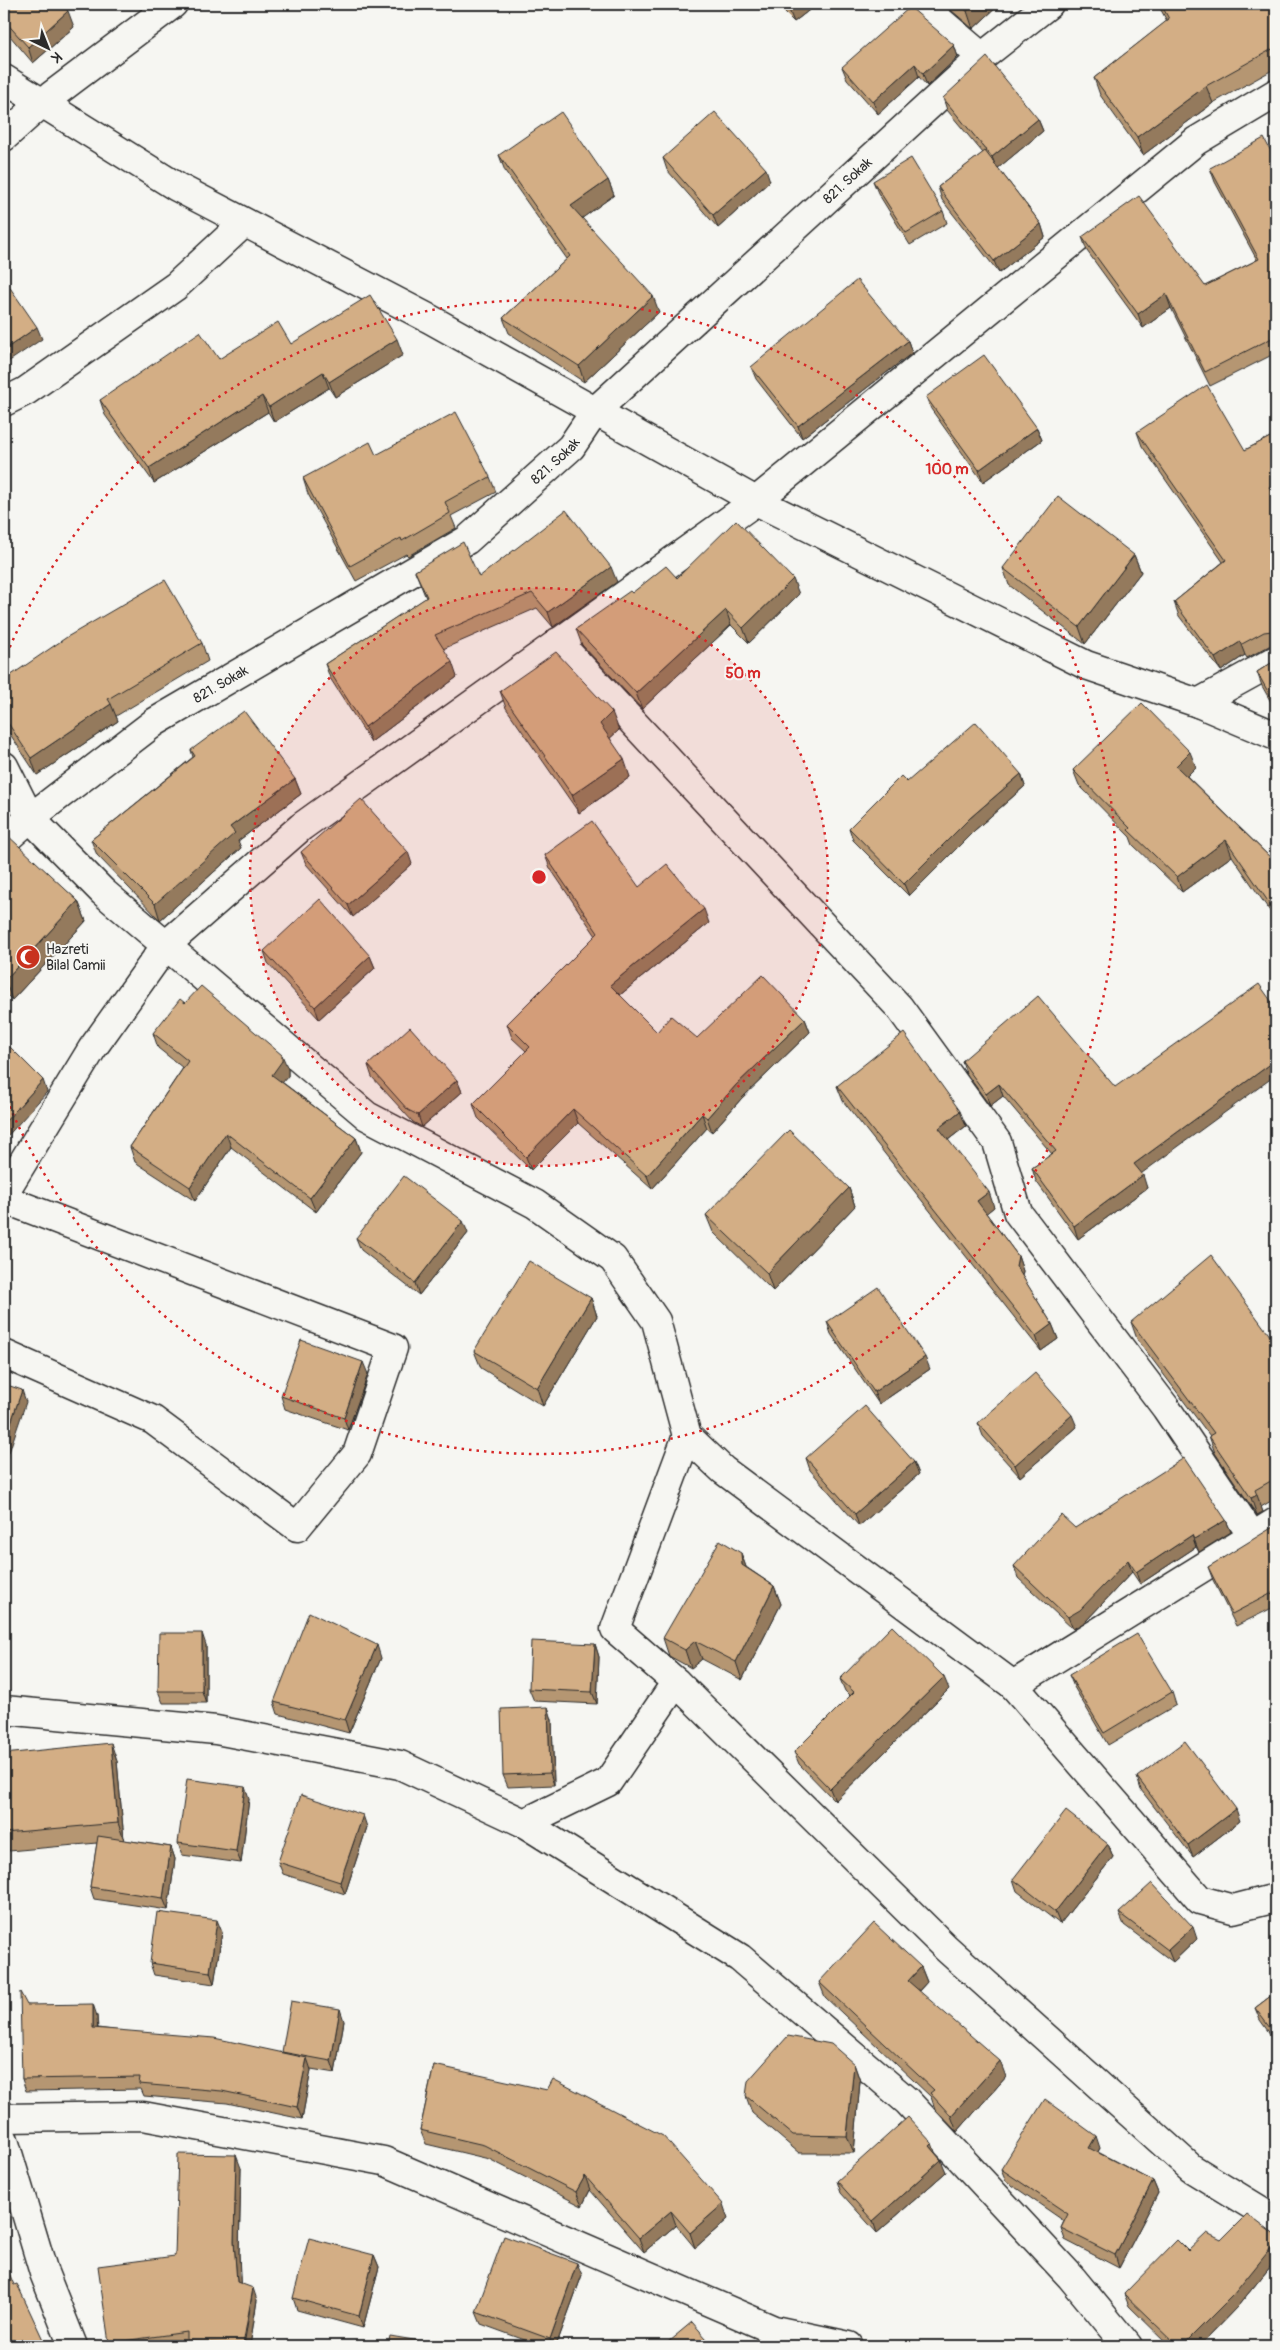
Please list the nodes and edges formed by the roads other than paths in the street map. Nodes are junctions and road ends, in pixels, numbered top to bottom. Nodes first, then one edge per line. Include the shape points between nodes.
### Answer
1 (173, 4) edge
2 (920, 4) edge
3 (1049, 4) edge
4 (982, 57) junction
5 (4, 79) edge
6 (1276, 93) edge
7 (43, 102) junction
8 (4, 137) edge
9 (244, 223) junction
10 (4, 402) edge
11 (596, 410) junction
12 (756, 501) junction
13 (558, 642) junction
14 (1276, 660) edge
15 (1198, 703) junction
16 (1276, 736) edge
17 (4, 766) edge
18 (30, 818) junction
19 (4, 841) edge
20 (166, 946) junction
21 (4, 1194) edge
22 (4, 1199) edge
23 (4, 1354) edge
24 (687, 1436) junction
25 (1276, 1522) edge
26 (1253, 1537) junction
27 (676, 1682) junction
28 (1013, 1686) junction
29 (4, 1710) edge
30 (524, 1823) junction
31 (1276, 1898) edge
32 (4, 2118) edge
33 (4, 2140) edge
34 (1276, 2220) edge
35 (73, 2346) edge
36 (849, 2346) edge
37 (1128, 2346) edge

1 - 7 street
2 - 4 street
3 - 4 street, 821. Sokak
4 - 11 street, 821. Sokak
5 - 7 street
6 - 12 street via 1196,141
7 - 8 street
7 - 9 street via 176,187
9 - 10 street via 176,286 26,391
9 - 11 street
11 - 12 street
11 - 18 street, 821. Sokak via 571,448 467,540 155,722
12 - 13 street
12 - 15 street via 1086,666
13 - 20 street via 301,827
13 - 26 street via 899,1007 997,1142 1018,1213 1166,1408
14 - 15 street
15 - 16 street
17 - 18 street
18 - 19 street, 821. Sokak
18 - 20 street via 103,892
20 - 21 street via 92,1049
20 - 24 street via 367,1116 535,1204 612,1259 656,1321
22 - 23 street via 393,1348 357,1454 297,1527 153,1420
24 - 27 street via 615,1628
24 - 28 street via 723,1470
25 - 26 street
26 - 28 street
27 - 30 street via 608,1782
27 - 34 street via 946,1948 1191,2168
28 - 31 street via 1200,1900 1233,1909
29 - 30 street via 216,1730 400,1765
30 - 37 street via 740,1958 899,2095 1071,2277
32 - 36 street via 143,2116 384,2161 774,2330
33 - 35 street via 44,2273

